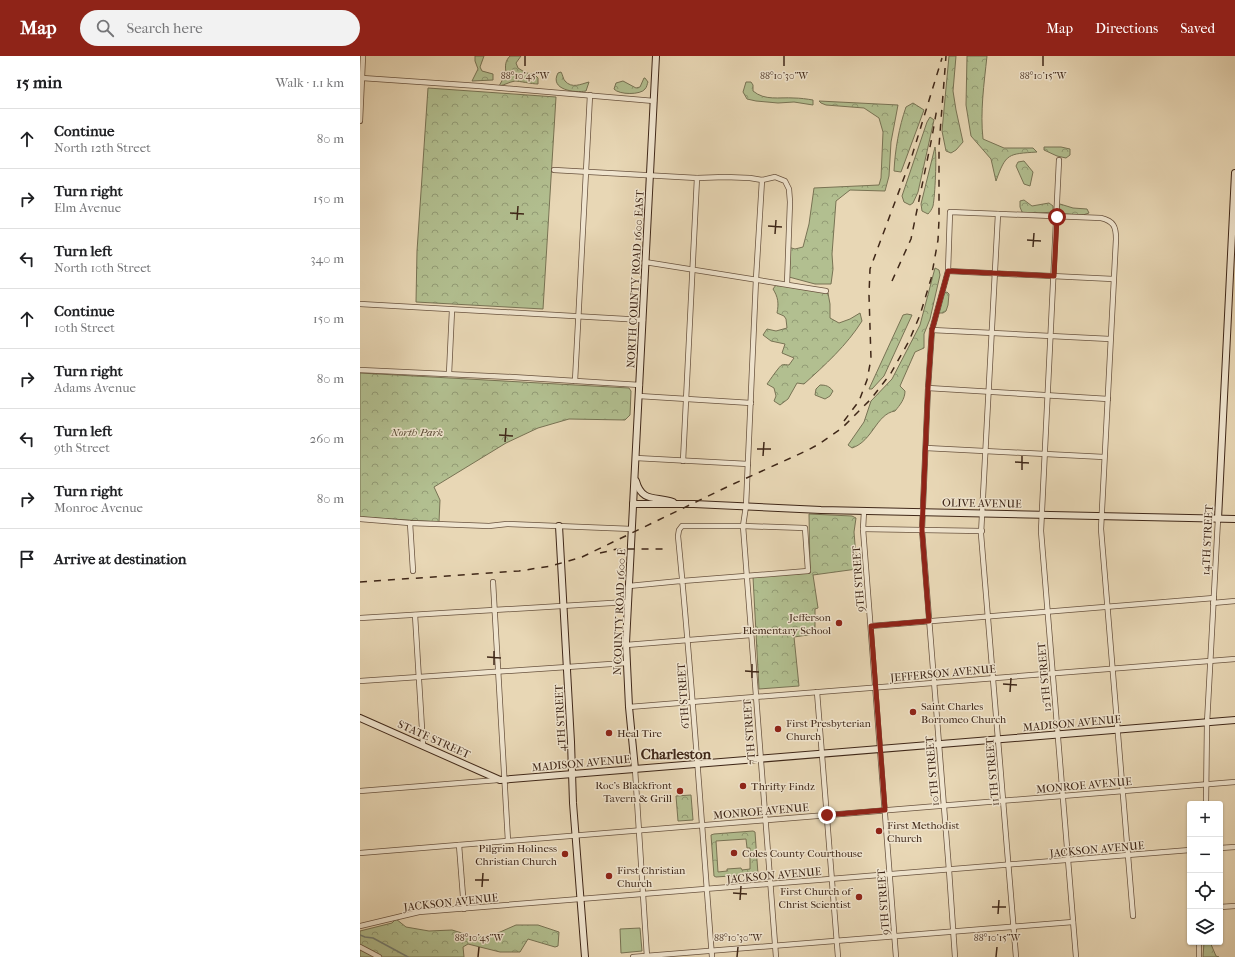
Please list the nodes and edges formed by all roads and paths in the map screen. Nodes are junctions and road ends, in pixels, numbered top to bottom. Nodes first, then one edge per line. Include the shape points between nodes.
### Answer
1 (363, 56) edge
2 (656, 56) edge
3 (362, 78) junction
4 (590, 95) junction
5 (654, 101) junction
6 (360, 121) edge
7 (1059, 160) dead end
8 (554, 170) dead end
9 (586, 172) junction
10 (1235, 173) edge
11 (650, 175) junction
12 (697, 178) junction
13 (762, 180) junction
14 (998, 214) junction
15 (1057, 217) junction
16 (646, 262) junction
17 (692, 269) junction
18 (948, 271) junction
19 (995, 273) junction
20 (1054, 276) junction
21 (756, 279) junction
22 (1113, 279) junction
23 (787, 284) junction
24 (826, 291) dead end
25 (360, 304) edge
26 (452, 310) junction
27 (579, 317) junction
28 (643, 320) junction
29 (932, 330) junction
30 (992, 333) junction
31 (1051, 336) junction
32 (1110, 339) junction
33 (360, 370) edge
34 (449, 374) junction
35 (575, 381) junction
36 (640, 385) junction
37 (928, 388) junction
38 (989, 392) junction
39 (1048, 395) junction
40 (639, 396) junction
41 (686, 399) junction
42 (1108, 399) junction
43 (751, 403) junction
44 (926, 448) junction
45 (986, 451) junction
46 (1045, 454) junction
47 (1104, 457) junction
48 (636, 458) junction
49 (683, 461) junction
50 (748, 464) junction
51 (635, 477) junction
52 (633, 504) junction
53 (680, 504) junction
54 (746, 506) junction
55 (864, 511) junction
56 (923, 512) junction
57 (982, 513) junction
58 (1042, 514) junction
59 (1101, 516) junction
60 (360, 519) edge
61 (1218, 519) junction
62 (1235, 519) edge
63 (410, 523) junction
64 (559, 526) junction
65 (743, 526) junction
66 (632, 529) junction
67 (863, 529) junction
68 (922, 530) junction
69 (982, 531) junction
70 (413, 571) dead end
71 (747, 576) junction
72 (682, 581) junction
73 (493, 582) dead end
74 (629, 586) junction
75 (1213, 600) junction
76 (1235, 601) edge
77 (628, 602) junction
78 (564, 607) junction
79 (1107, 607) junction
80 (495, 610) junction
81 (1048, 611) junction
82 (415, 615) junction
83 (988, 616) junction
84 (360, 618) edge
85 (929, 621) junction
86 (871, 626) junction
87 (751, 635) junction
88 (688, 640) junction
89 (626, 645) junction
90 (1235, 659) edge
91 (1210, 660) junction
92 (626, 663) junction
93 (567, 668) junction
94 (1112, 668) junction
95 (499, 672) junction
96 (1053, 673) junction
97 (419, 678) junction
98 (993, 678) junction
99 (360, 681) edge
100 (934, 682) junction
101 (876, 687) junction
102 (817, 692) junction
103 (756, 697) junction
104 (692, 702) junction
105 (629, 707) junction
106 (360, 718) edge
107 (1235, 720) edge
108 (1207, 723) junction
109 (1117, 730) junction
110 (1058, 735) junction
111 (998, 739) junction
112 (939, 744) junction
113 (423, 745) junction
114 (880, 749) junction
115 (822, 754) junction
116 (760, 759) junction
117 (697, 764) junction
118 (635, 769) junction
119 (572, 774) junction
120 (502, 779) junction
121 (1235, 782) edge
122 (1206, 784) junction
123 (360, 791) edge
124 (1122, 791) junction
125 (1063, 796) junction
126 (1003, 801) junction
127 (1206, 801) edge
128 (944, 806) junction
129 (885, 810) junction
130 (827, 815) junction
131 (765, 820) junction
132 (702, 825) junction
133 (640, 830) junction
134 (575, 835) junction
135 (508, 841) junction
136 (459, 845) junction
137 (1235, 847) edge
138 (1223, 848) edge
139 (1187, 850) edge
140 (360, 853) edge
141 (1128, 855) junction
142 (1068, 860) junction
143 (1009, 865) junction
144 (949, 870) junction
145 (890, 874) junction
146 (832, 879) junction
147 (770, 884) junction
148 (707, 889) junction
149 (643, 894) junction
150 (580, 899) junction
151 (1235, 906) edge
152 (1223, 907) edge
153 (464, 909) junction
154 (1132, 916) dead end
155 (1073, 922) junction
156 (360, 926) edge
157 (1014, 926) junction
158 (954, 932) junction
159 (895, 936) junction
160 (837, 941) junction
161 (1199, 945) edge
162 (775, 946) junction
163 (360, 947) edge
164 (711, 951) junction
165 (647, 956) edge
166 (379, 957) edge
167 (585, 957) edge
168 (633, 957) edge
169 (712, 957) edge
170 (776, 957) edge
171 (838, 957) edge
172 (896, 957) edge
173 (955, 957) edge
174 (1016, 957) edge
175 (1076, 957) edge
176 (1198, 957) edge

1 - 3 street
2 - 5 street, NORTH COUNTY ROAD 1600 EAST
3 - 4 street
3 - 6 street
4 - 5 street
4 - 9 street
5 - 11 street, NORTH COUNTY ROAD 1600 EAST
7 - 15 street, 12TH STREET
8 - 9 street
9 - 11 street
9 - 27 street
10 - 61 street, 14TH STREET
11 - 12 street
11 - 16 street, NORTH COUNTY ROAD 1600 EAST
12 - 13 street via 711,176
12 - 17 street
13 - 21 street, 7TH STREET
13 - 23 street via 775,177 785,181 788,189 790,202
14 - 15 street
14 - 18 street, 10TH STREET via 950,212
14 - 19 street, 11TH STREET
15 - 20 street, 12TH STREET
15 - 22 street via 1101,218 1112,222 1116,232
16 - 17 street
16 - 28 street, NORTH COUNTY ROAD 1600 EAST
17 - 21 street
17 - 41 street
18 - 19 street
18 - 29 street, 10TH STREET
19 - 20 street
19 - 30 street, 11TH STREET
20 - 22 street
20 - 31 street, 12TH STREET
21 - 23 street
21 - 43 street, 7TH STREET
22 - 32 street
23 - 24 street
25 - 26 street
26 - 27 street
26 - 34 street
27 - 28 street
27 - 35 street
28 - 36 street, NORTH COUNTY ROAD 1600 EAST
29 - 30 street
29 - 37 street, 10TH STREET
30 - 31 street
30 - 38 street, 11TH STREET
31 - 32 street
31 - 39 street, 12TH STREET
32 - 42 street
33 - 34 street
34 - 35 street
35 - 36 street
36 - 40 street, NORTH COUNTY ROAD 1600 EAST
37 - 38 street
37 - 44 street, 10TH STREET
38 - 39 street
38 - 45 street, 11TH STREET
39 - 42 street
39 - 46 street, 12TH STREET
40 - 41 street
40 - 48 street, NORTH COUNTY ROAD 1600 EAST
41 - 43 street
41 - 49 street
42 - 47 street
43 - 50 street, 7TH STREET
44 - 45 street
44 - 56 street, 10TH STREET
45 - 46 street
45 - 57 street, 11TH STREET
46 - 47 street
46 - 58 street, 12TH STREET
47 - 59 street
48 - 49 street
48 - 51 street, NORTH COUNTY ROAD 1600 EAST
49 - 50 street
50 - 54 street, 7TH STREET
51 - 52 street, NORTH COUNTY ROAD 1600 EAST
51 - 53 street via 637,486 649,498
52 - 53 street, OLIVE AVENUE
52 - 66 street, N COUNTY ROAD 1600 E
53 - 54 street, OLIVE AVENUE
54 - 55 street, OLIVE AVENUE
54 - 65 street, 7TH STREET
55 - 56 street, OLIVE AVENUE
55 - 67 street, 9TH STREET
56 - 57 street, OLIVE AVENUE
56 - 68 street, 10TH STREET
57 - 58 street, OLIVE AVENUE
57 - 69 street, 11TH STREET
58 - 59 street, OLIVE AVENUE
58 - 81 street, 12TH STREET via 1041,531
59 - 61 street, OLIVE AVENUE
59 - 79 street
60 - 63 street
61 - 62 street, OLIVE AVENUE
61 - 75 street, 14TH STREET
63 - 64 street
63 - 70 street
64 - 66 street
64 - 78 street, 4TH STREET
65 - 71 street, 7TH STREET
65 - 71 street via 805,528 808,571
65 - 72 street, 6TH STREET via 682,526 678,536
66 - 74 street, N COUNTY ROAD 1600 E
67 - 68 street
67 - 86 street, 9TH STREET
68 - 69 street
68 - 85 street, 10TH STREET
69 - 83 street, 11TH STREET
71 - 72 street
71 - 87 street, 7TH STREET
72 - 74 street
72 - 88 street, 6TH STREET
73 - 80 street
74 - 77 street, N COUNTY ROAD 1600 E
75 - 76 street
75 - 79 street
75 - 91 street, 14TH STREET
77 - 78 street
77 - 89 street, N COUNTY ROAD 1600 E
78 - 80 street
78 - 93 street, 4TH STREET
79 - 81 street
79 - 94 street
80 - 82 street
80 - 95 street
81 - 83 street
81 - 96 street, 12TH STREET
82 - 84 street
82 - 97 street
83 - 85 street
83 - 98 street, 11TH STREET
85 - 86 street
85 - 100 street, 10TH STREET
86 - 101 street, 9TH STREET
87 - 88 street
87 - 103 street, 7TH STREET
88 - 89 street
88 - 104 street, 6TH STREET
89 - 92 street, N COUNTY ROAD 1600 E
90 - 91 street, JEFFERSON AVENUE
91 - 94 street, JEFFERSON AVENUE
91 - 108 street, 14TH STREET
92 - 93 street
92 - 105 street, N COUNTY ROAD 1600 E
93 - 95 street
93 - 119 street, 4TH STREET
94 - 96 street, JEFFERSON AVENUE
94 - 109 street
95 - 97 street
95 - 120 street
96 - 98 street, JEFFERSON AVENUE
96 - 110 street, 12TH STREET
97 - 99 street
97 - 113 street
98 - 100 street, JEFFERSON AVENUE
98 - 111 street, 11TH STREET
100 - 101 street, JEFFERSON AVENUE
100 - 112 street, 10TH STREET
101 - 102 street, JEFFERSON AVENUE
101 - 114 street, 9TH STREET
102 - 103 street, JEFFERSON AVENUE
102 - 115 street
103 - 104 street, JEFFERSON AVENUE
103 - 116 street, 7TH STREET
104 - 105 street, JEFFERSON AVENUE
104 - 117 street, 6TH STREET
105 - 118 street, N COUNTY ROAD 1600 E
106 - 113 street, STATE STREET
107 - 108 street, MADISON AVENUE
108 - 109 street, MADISON AVENUE
108 - 122 street, 14TH STREET
109 - 110 street, MADISON AVENUE
109 - 124 street
110 - 111 street, MADISON AVENUE
110 - 125 street, 12TH STREET
111 - 112 street, MADISON AVENUE
111 - 126 street, 11TH STREET
112 - 114 street, MADISON AVENUE
112 - 128 street, 10TH STREET
113 - 120 street, STATE STREET
114 - 115 street, MADISON AVENUE
114 - 129 street, 9TH STREET
115 - 116 street, MADISON AVENUE
115 - 130 street
116 - 117 street, MADISON AVENUE
116 - 131 street, 7TH STREET
117 - 118 street, MADISON AVENUE
117 - 132 street, 6TH STREET
118 - 119 street, MADISON AVENUE
118 - 133 street
119 - 120 street, MADISON AVENUE
119 - 134 street, 4TH STREET
120 - 123 street, MADISON AVENUE
120 - 135 street
121 - 122 street, MONROE AVENUE
122 - 124 street, MONROE AVENUE
122 - 127 street, 14TH STREET
124 - 125 street, MONROE AVENUE
124 - 141 street
125 - 126 street, MONROE AVENUE
125 - 142 street, 12TH STREET
126 - 128 street, MONROE AVENUE
126 - 143 street, 11TH STREET
128 - 129 street, MONROE AVENUE
128 - 144 street, 10TH STREET
129 - 130 street, MONROE AVENUE
129 - 145 street, 9TH STREET
130 - 131 street, MONROE AVENUE
130 - 146 street
131 - 132 street, MONROE AVENUE
131 - 147 street, 7TH STREET
132 - 133 street, MONROE AVENUE
132 - 148 street, 6TH STREET
133 - 134 street, MONROE AVENUE
133 - 149 street
134 - 135 street, MONROE AVENUE
134 - 150 street, 4TH STREET
135 - 136 street, MONROE AVENUE
136 - 140 street, MONROE AVENUE
136 - 153 street
137 - 138 street
139 - 141 street, JACKSON AVENUE
141 - 142 street, JACKSON AVENUE
141 - 154 street
142 - 143 street, JACKSON AVENUE
142 - 155 street, 12TH STREET
143 - 144 street, JACKSON AVENUE
143 - 157 street, 11TH STREET
144 - 145 street, JACKSON AVENUE
144 - 158 street, 10TH STREET
145 - 146 street, JACKSON AVENUE
145 - 159 street, 9TH STREET
146 - 147 street, JACKSON AVENUE
146 - 160 street
147 - 148 street, JACKSON AVENUE
147 - 162 street, 7TH STREET
148 - 149 street, JACKSON AVENUE
148 - 164 street, 6TH STREET
149 - 150 street, JACKSON AVENUE
149 - 165 street
150 - 153 street, JACKSON AVENUE
150 - 167 street, 4TH STREET
151 - 152 street
153 - 156 street, JACKSON AVENUE via 419,912
155 - 157 street
155 - 175 street, 12TH STREET
157 - 158 street
157 - 174 street, 11TH STREET
158 - 159 street
158 - 173 street, 10TH STREET
159 - 160 street
159 - 172 street, 9TH STREET
160 - 162 street
160 - 171 street
161 - 176 street
162 - 164 street
162 - 170 street, 7TH STREET
163 - 166 street
164 - 165 street
164 - 169 street, 6TH STREET
165 - 168 street

